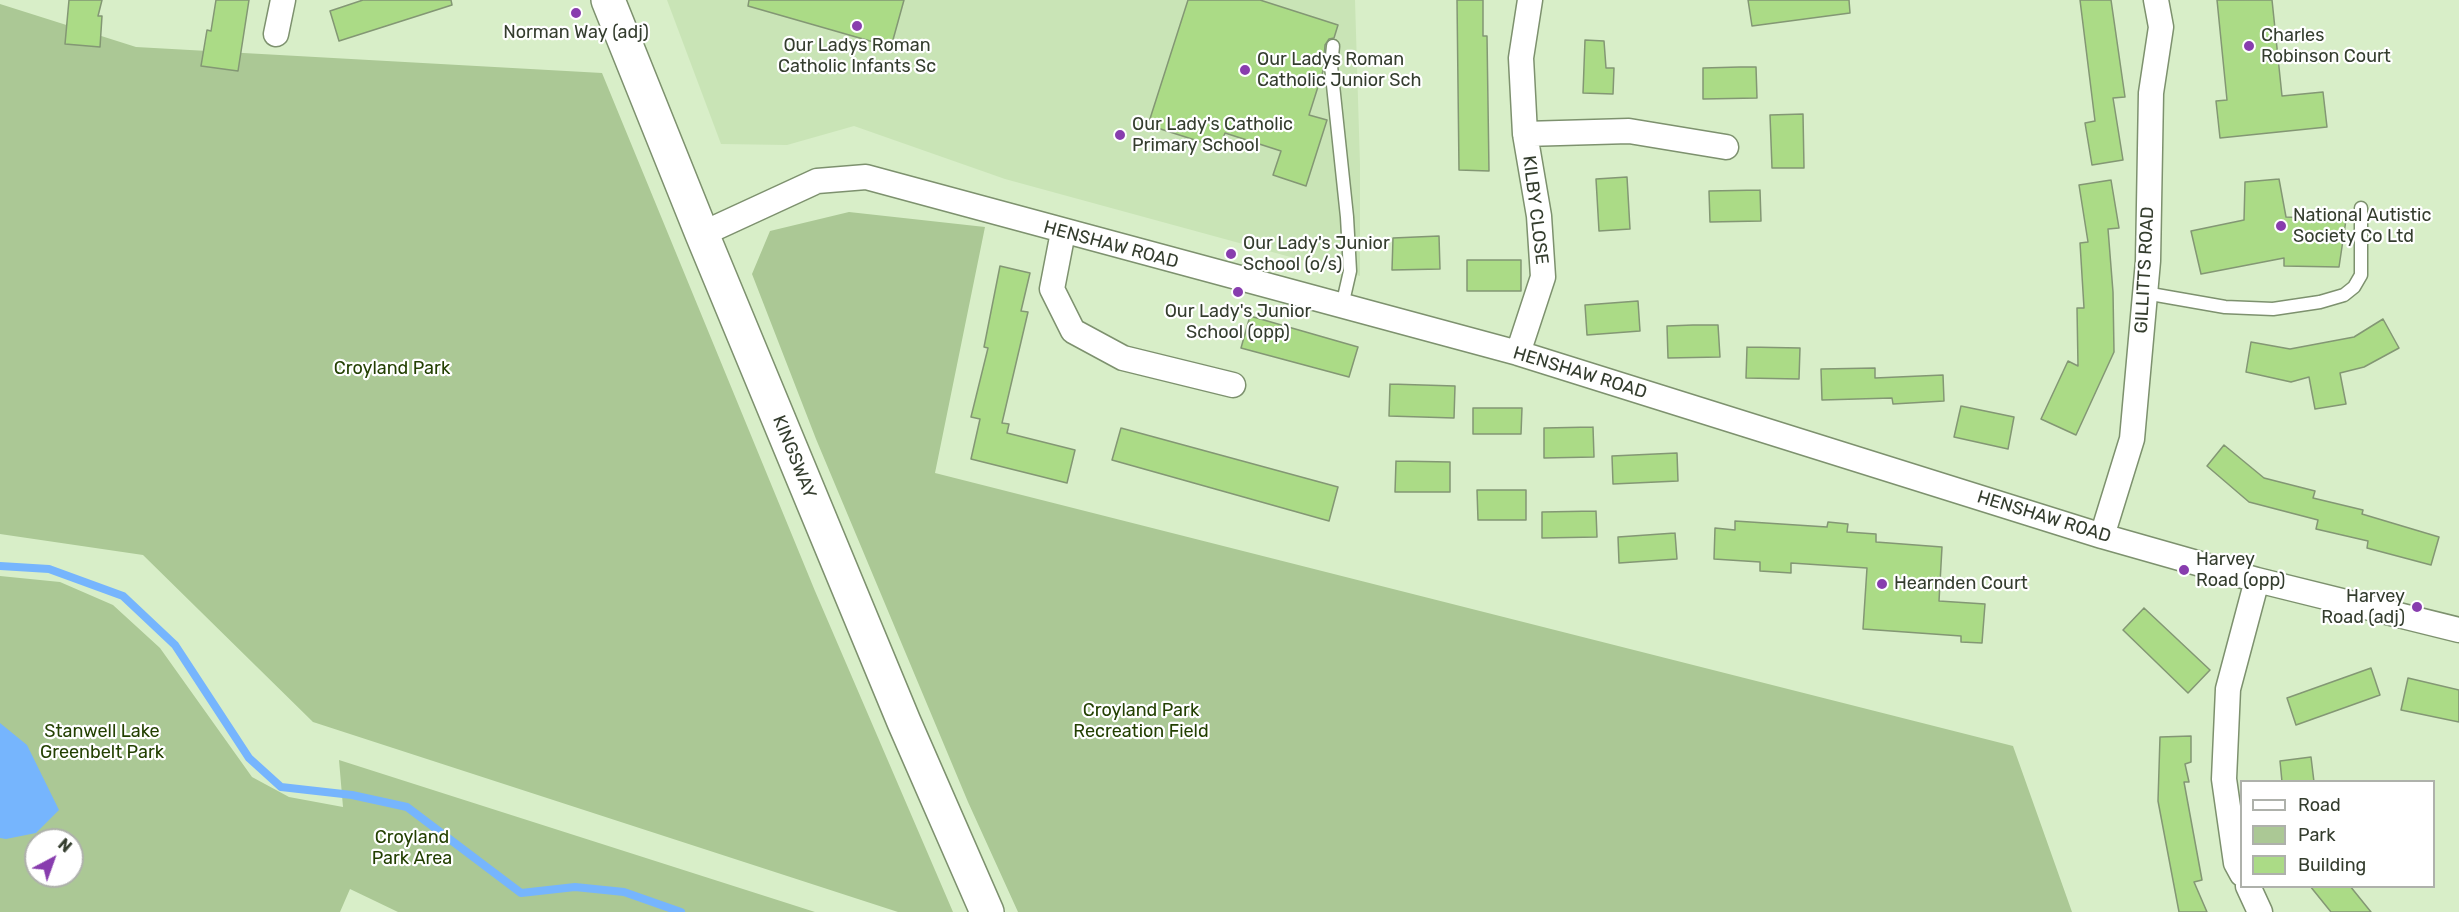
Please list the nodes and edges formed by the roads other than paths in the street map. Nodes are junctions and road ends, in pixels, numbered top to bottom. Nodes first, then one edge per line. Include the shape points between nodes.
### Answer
1 (283, 0) edge
2 (608, 0) edge
3 (1530, 0) edge
4 (2156, 0) edge
5 (276, 34) dead end
6 (1334, 46) dead end
7 (1525, 134) junction
8 (1726, 147) dead end
9 (2361, 208) dead end
10 (1063, 232) junction
11 (702, 234) junction
12 (2145, 293) junction
13 (1342, 306) junction
14 (1518, 353) junction
15 (1233, 385) dead end
16 (2102, 536) junction
17 (2258, 580) junction
18 (2459, 630) edge
19 (2240, 872) edge
20 (2249, 888) edge
21 (987, 912) edge
22 (2260, 912) edge

1 - 5 street
2 - 11 street, KINGSWAY
3 - 7 street, KILBY CLOSE via 1521,58
4 - 12 street, GILLITTS ROAD via 2161,27 2151,93
6 - 13 lane via 1331,66 1350,271
7 - 8 street, KILBY CLOSE via 1629,131
7 - 14 street, KILBY CLOSE via 1539,216 1544,277
9 - 12 lane via 2361,275 2344,295 2272,309 2225,307
10 - 11 street, HENSHAW ROAD via 866,177 817,180
10 - 13 street, HENSHAW ROAD
10 - 15 street via 1052,289 1073,331 1123,358
11 - 21 street, KINGSWAY
12 - 16 street, GILLITTS ROAD via 2132,439
13 - 14 street, HENSHAW ROAD
14 - 16 street, HENSHAW ROAD
16 - 17 street, HENSHAW ROAD
17 - 18 street, HENSHAW ROAD
17 - 19 street via 2228,689 2224,779
20 - 22 street

